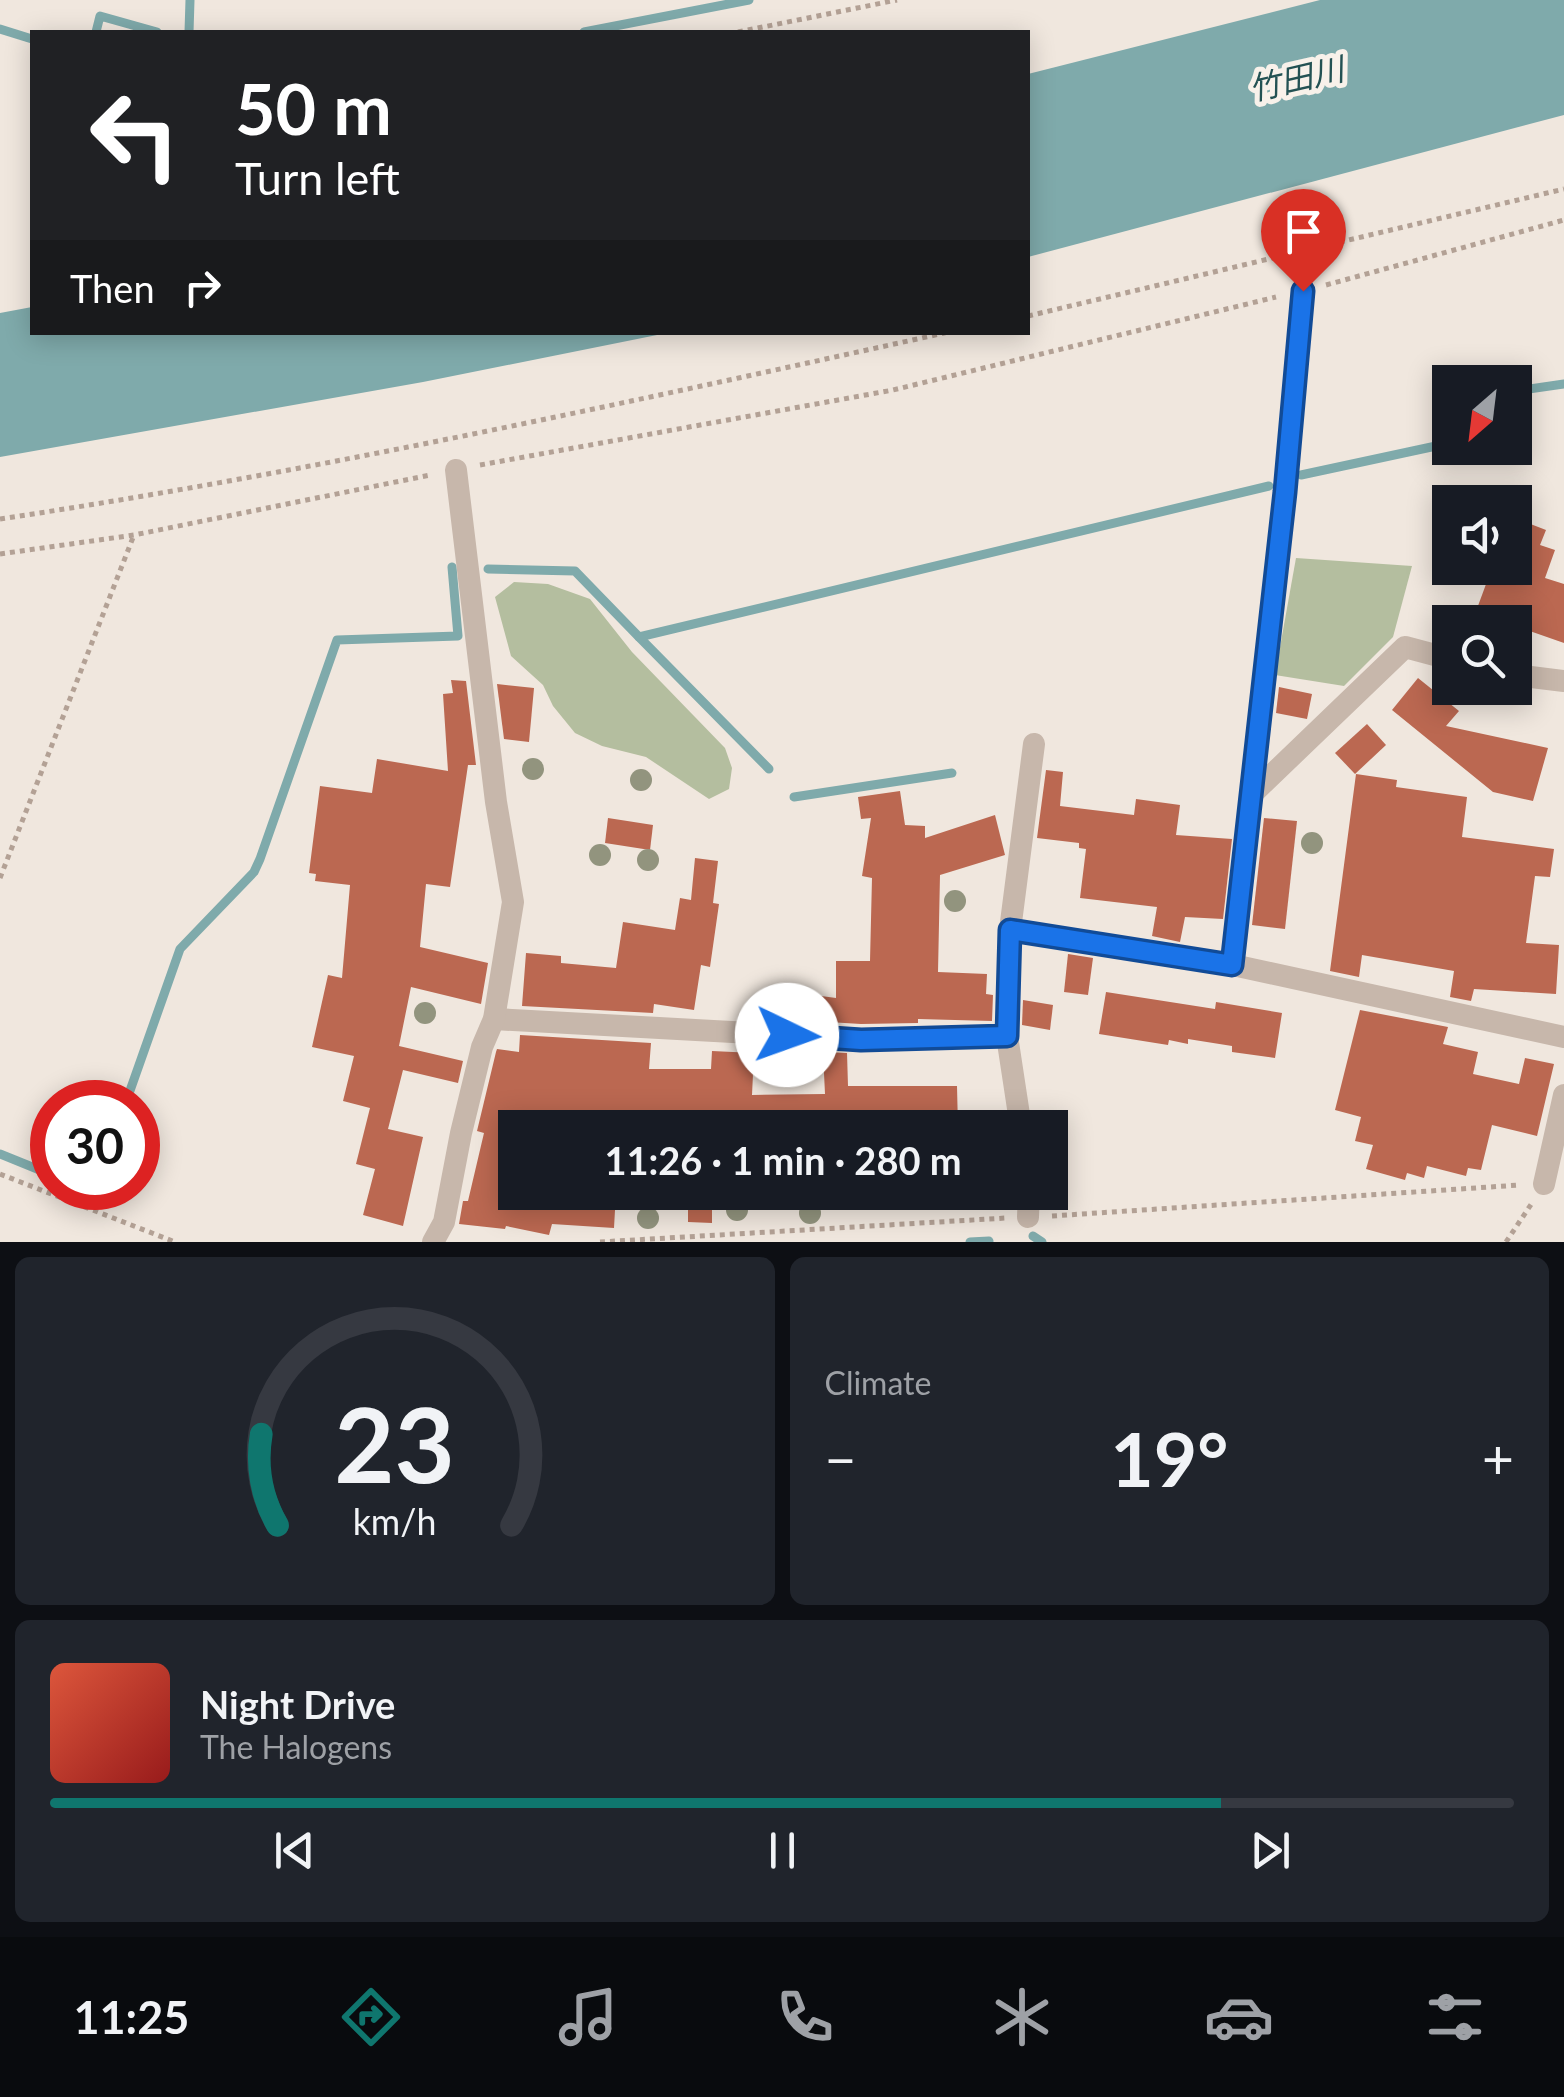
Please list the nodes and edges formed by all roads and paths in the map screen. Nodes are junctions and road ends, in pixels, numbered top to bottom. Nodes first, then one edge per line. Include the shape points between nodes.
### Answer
1 (897, 0) edge
2 (748, 30) edge
3 (1564, 190) edge
4 (1564, 220) edge
5 (1303, 291) junction
6 (1030, 316) edge
7 (936, 335) edge
8 (456, 470) junction
9 (0, 519) edge
10 (134, 535) junction
11 (0, 554) edge
12 (1432, 655) edge
13 (1532, 677) edge
14 (1564, 681) edge
15 (1034, 744) dead end
16 (1252, 795) junction
17 (0, 878) edge
18 (1010, 930) junction
19 (1232, 965) junction
20 (494, 1018) junction
21 (1007, 1036) junction
22 (1564, 1037) edge
23 (1564, 1094) edge
24 (1018, 1110) edge
25 (0, 1174) edge
26 (1544, 1184) junction
27 (1028, 1210) edge
28 (1028, 1217) junction
29 (175, 1242) edge
30 (434, 1242) edge
31 (600, 1242) edge
32 (1506, 1242) edge

1 - 2 path
3 - 6 path
4 - 5 path
5 - 8 path via 894,390
5 - 16 street
7 - 9 path via 432,445
8 - 10 path
8 - 20 street via 513,902
10 - 11 path
10 - 17 path
12 - 16 street via 1405,648
13 - 14 street
15 - 18 street
16 - 19 street
18 - 19 street
18 - 21 street
19 - 22 street
20 - 21 street via 861,1040
20 - 30 street
21 - 24 street
23 - 26 street
25 - 29 path
26 - 28 path
26 - 32 path
27 - 28 street
28 - 31 path

